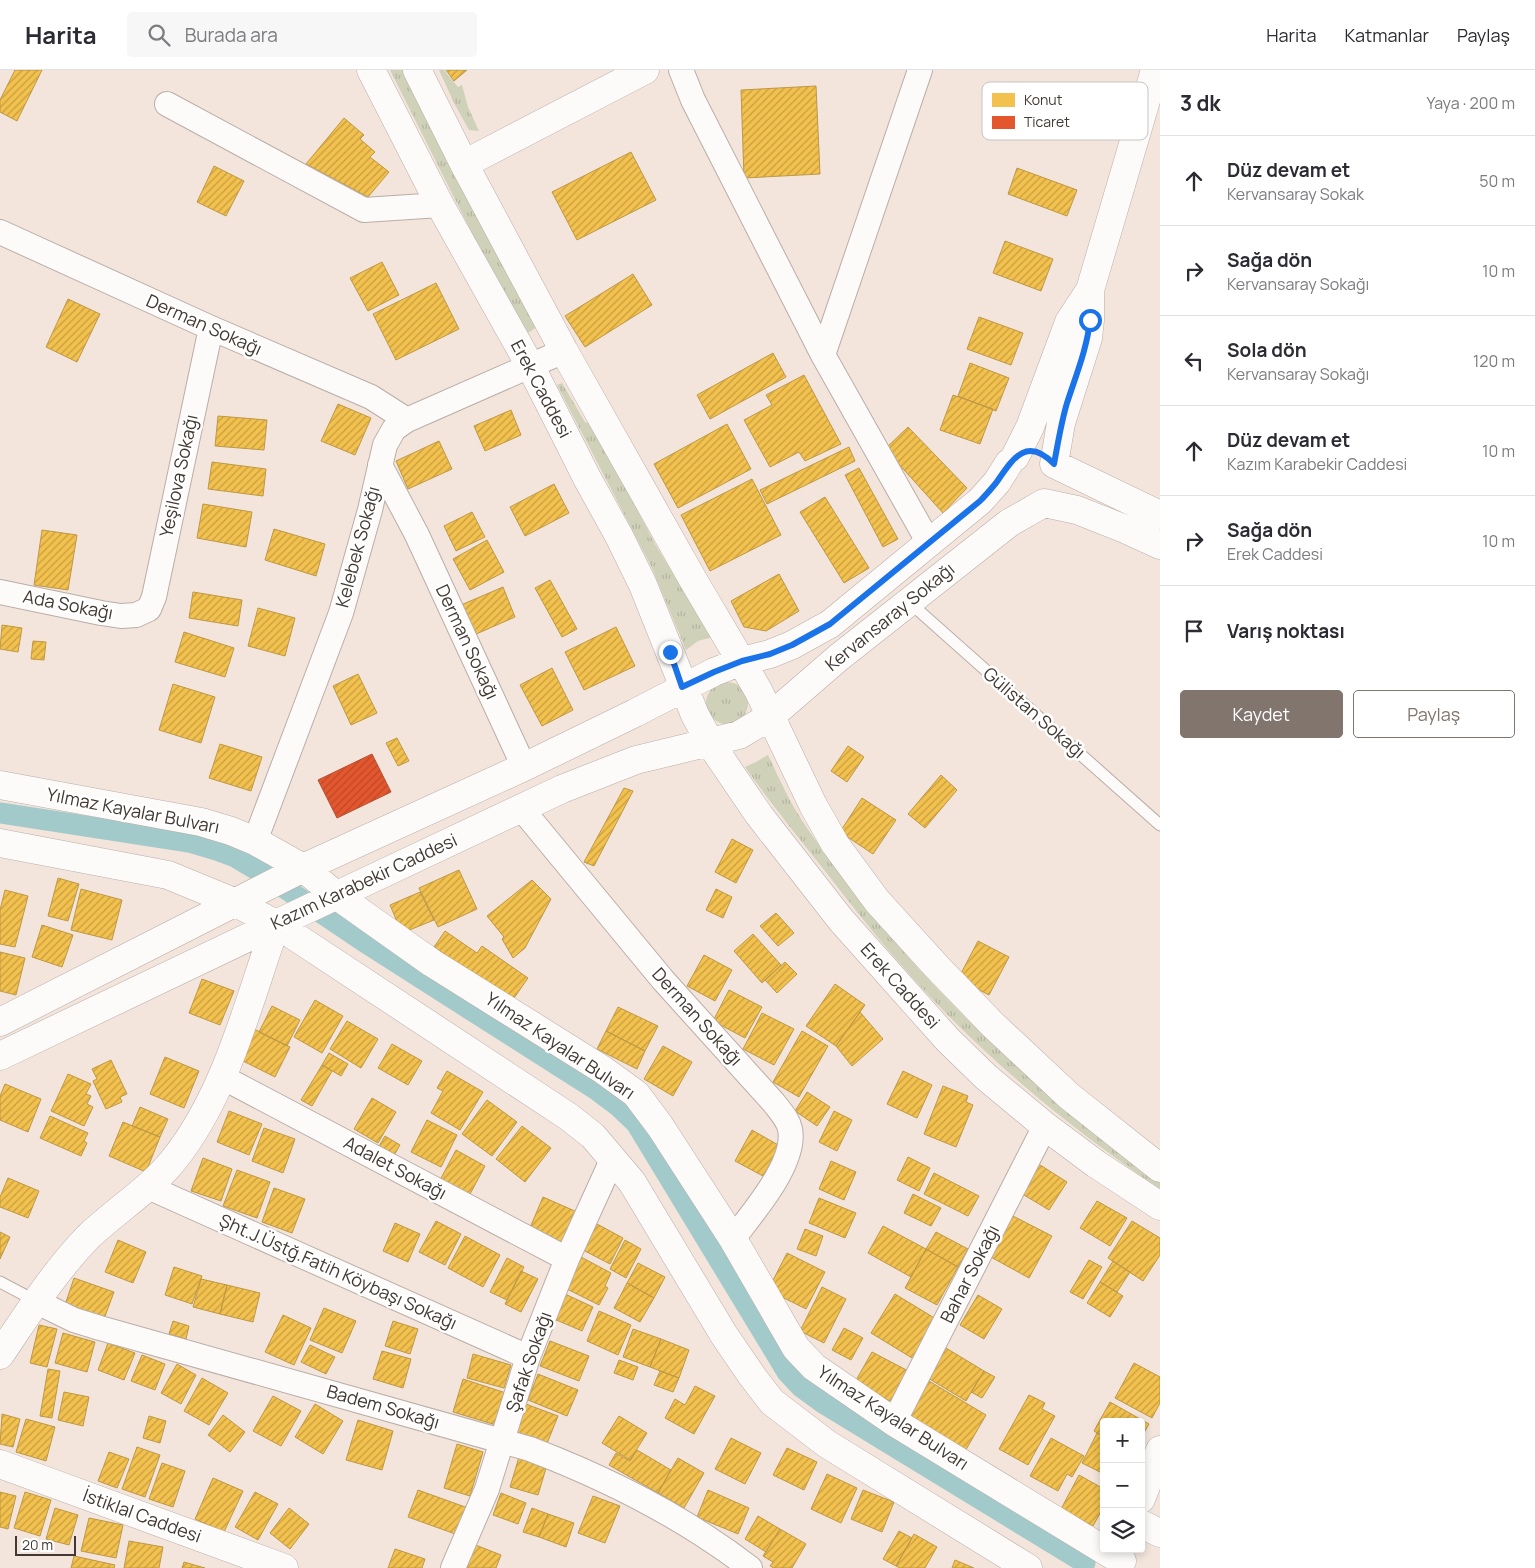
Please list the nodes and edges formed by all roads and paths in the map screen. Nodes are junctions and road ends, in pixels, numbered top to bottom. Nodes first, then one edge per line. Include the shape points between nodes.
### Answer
1 (371, 70) edge
2 (417, 70) edge
3 (645, 70) edge
4 (681, 70) edge
5 (920, 70) edge
6 (1155, 70) edge
7 (1148, 94) edge
8 (167, 104) dead end
9 (1134, 140) edge
10 (464, 164) junction
11 (440, 206) junction
12 (0, 232) edge
13 (1090, 290) junction
14 (211, 328) junction
15 (564, 351) junction
16 (823, 355) junction
17 (530, 366) junction
18 (407, 420) junction
19 (1012, 460) junction
20 (1054, 464) junction
21 (380, 465) junction
22 (1044, 503) junction
23 (1160, 515) edge
24 (930, 543) junction
25 (1160, 545) edge
26 (0, 592) edge
27 (908, 602) junction
28 (136, 615) joint
29 (742, 661) junction
30 (714, 672) junction
31 (682, 687) junction
32 (758, 690) junction
33 (695, 715) junction
34 (771, 716) junction
35 (740, 734) junction
36 (710, 742) junction
37 (524, 766) junction
38 (0, 785) edge
39 (521, 808) junction
40 (1160, 824) edge
41 (254, 841) junction
42 (0, 843) edge
43 (303, 868) junction
44 (336, 895) junction
45 (236, 903) junction
46 (276, 924) junction
47 (6, 1015) edge
48 (0, 1056) edge
49 (222, 1077) junction
50 (1045, 1126) junction
51 (613, 1158) junction
52 (1160, 1168) edge
53 (148, 1187) junction
54 (1160, 1206) edge
55 (733, 1239) junction
56 (567, 1259) junction
57 (0, 1282) edge
58 (37, 1302) junction
59 (0, 1355) edge
60 (528, 1357) junction
61 (894, 1422) junction
62 (503, 1441) junction
63 (1160, 1450) edge
64 (0, 1464) edge
65 (1145, 1489) edge
66 (1145, 1526) edge
67 (1160, 1533) edge
68 (1123, 1560) edge
69 (284, 1568) edge
70 (453, 1568) edge
71 (750, 1568) edge
72 (1028, 1568) edge

1 - 11 street, Erek Caddesi
2 - 10 street
3 - 10 street
4 - 16 street via 693,100
5 - 16 street
6 - 7 street
8 - 11 street via 364,210
9 - 13 street
10 - 15 street
11 - 17 street, Erek Caddesi
12 - 14 street, Derman Sokağı
13 - 19 street via 1069,322 1030,428
13 - 20 street, Kervansaray Sokağı via 1088,338 1061,423
14 - 18 street, Derman Sokağı via 371,398
14 - 28 street, Yeşilova Sokağı via 154,597 148,609
15 - 17 street, Kelebek Sokağı
15 - 29 street
16 - 24 street
17 - 18 street, Kelebek Sokağı
17 - 31 street, Erek Caddesi via 620,536 643,585
18 - 21 street, Kelebek Sokağı via 394,430 385,445
19 - 20 street via 1031,451 1048,457
19 - 22 street via 1004,480 1011,496 1026,505
19 - 24 street, Kervansaray Sokağı via 980,501
20 - 22 street, Kervansaray Sokağı via 1058,472 1056,490
20 - 23 street
21 - 37 street, Derman Sokağı via 413,526
21 - 41 street, Kelebek Sokağı via 341,613
22 - 25 street via 1077,510
22 - 27 street, Kervansaray Sokağı via 1008,523
24 - 29 street, Kervansaray Sokağı via 830,624 792,645
26 - 28 street, Ada Sokağı via 101,613
27 - 34 street, Kervansaray Sokağı
27 - 40 lane, Gülistan Sokağı
29 - 30 street, Kervansaray Sokağı
29 - 32 street
30 - 31 street, Kazım Karabekir Caddesi
30 - 32 street via 724,669 745,674
30 - 33 street via 705,677 696,690 692,705
31 - 33 street, Erek Caddesi
31 - 37 street, Kazım Karabekir Caddesi
32 - 34 street
32 - 35 street via 761,700 756,721
33 - 35 street, Erek Caddesi via 708,732 729,737
33 - 36 street, Erek Caddesi
34 - 35 street, Kervansaray Sokağı
34 - 52 street via 813,805 877,901 992,1024 1069,1096
35 - 36 street, Kazım Karabekir Caddesi
36 - 39 street, Kazım Karabekir Caddesi via 636,760
36 - 50 street, Erek Caddesi via 759,814 841,920 947,1039 986,1077
37 - 43 street, Kazım Karabekir Caddesi
38 - 41 street, Yılmaz Kayalar Bulvarı via 201,822
39 - 44 street, Kazım Karabekir Caddesi
39 - 55 street, Derman Sokağı via 663,980 785,1117 791,1142 787,1158
41 - 43 street, Yılmaz Kayalar Bulvarı
42 - 45 street via 168,875
43 - 44 street, Yılmaz Kayalar Bulvarı
43 - 45 street, Kazım Karabekir Caddesi
44 - 46 street, Kazım Karabekir Caddesi
44 - 55 street, Yılmaz Kayalar Bulvarı via 432,963 636,1094
45 - 46 street
45 - 47 street, Kazım Karabekir Caddesi
46 - 48 street, Kazım Karabekir Caddesi
46 - 49 street
46 - 51 street via 569,1116
49 - 53 street via 188,1139
49 - 56 street, Adalet Sokağı
50 - 54 street, Erek Caddesi
50 - 61 street, Bahar Sokağı
51 - 56 street, Şafak Sokağı
51 - 72 street via 632,1182 724,1335 772,1402 827,1444
53 - 58 street via 89,1236 67,1259
53 - 60 street, Şht.J.Üstğ.Fatih Köybaşı Sokağı
55 - 61 street, Yılmaz Kayalar Bulvarı via 796,1348 814,1367
56 - 60 street, Şafak Sokağı
57 - 58 lane, Badem Sokağı
58 - 59 street
58 - 62 street, Badem Sokağı via 74,1320 100,1328
60 - 62 street, Şafak Sokağı
61 - 68 street, Yılmaz Kayalar Bulvarı
62 - 70 street, Şafak Sokağı via 487,1489
62 - 71 street, Badem Sokağı via 561,1461 623,1491 726,1549
63 - 65 street
64 - 69 street, İstiklal Caddesi
66 - 67 street

